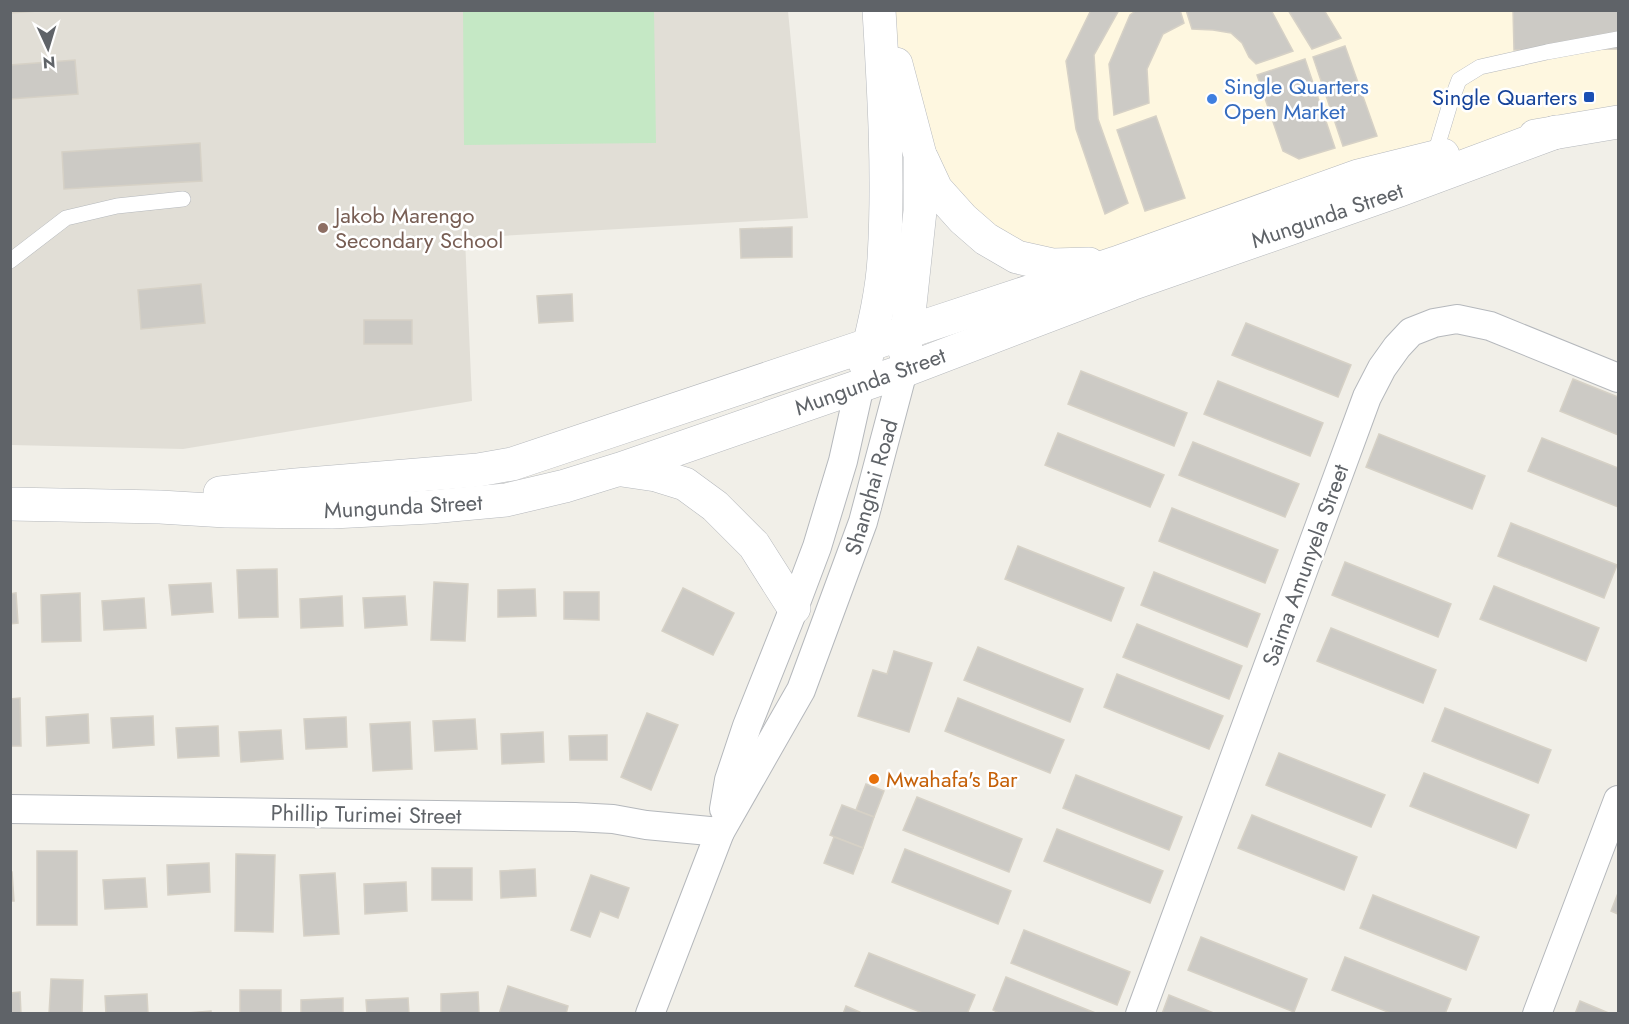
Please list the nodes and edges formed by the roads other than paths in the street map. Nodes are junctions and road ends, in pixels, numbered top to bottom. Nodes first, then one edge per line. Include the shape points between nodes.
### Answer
1 (880, 10) edge
2 (1618, 39) edge
3 (1618, 122) edge
4 (1556, 132) junction
5 (920, 155) junction
6 (1434, 157) junction
7 (183, 199) dead end
8 (10, 261) edge
9 (1116, 263) junction
10 (907, 332) junction
11 (869, 345) junction
12 (903, 371) junction
13 (1618, 378) edge
14 (861, 385) junction
15 (620, 469) junction
16 (10, 504) edge
17 (160, 507) junction
18 (794, 608) junction
19 (1618, 800) edge
20 (10, 809) edge
21 (720, 832) junction
22 (650, 1014) edge
23 (1140, 1014) edge
24 (1537, 1014) edge

1 - 5 street, Shanghai Road
1 - 11 street, Shanghai Road via 885,114 884,261
2 - 6 lane via 1480,67 1459,80
3 - 4 street, Mungunda Street
4 - 6 street, Mungunda Street
4 - 12 street, Mungunda Street via 1131,284
5 - 9 street via 936,189 963,219 986,239 1017,257 1053,265
5 - 10 street, Shanghai Road via 920,211
6 - 9 street, Mungunda Street via 1358,177
7 - 8 lane via 117,206 66,218
9 - 10 street, Mungunda Street
10 - 11 street, Mungunda Street
10 - 12 street, Shanghai Road
11 - 14 street, Shanghai Road
11 - 17 street, Mungunda Street via 512,464 205,494
12 - 14 street, Mungunda Street
12 - 21 street, Shanghai Road via 863,522 801,690
13 - 23 street, Saima Amunyela Street via 1490,326 1457,319 1412,332 1397,347 1367,397
14 - 15 street, Mungunda Street
14 - 18 street, Shanghai Road via 843,461
15 - 17 street, Mungunda Street via 506,500 430,507 332,512
15 - 18 street via 685,484 715,506 754,545
16 - 17 street, Mungunda Street
18 - 21 street, Shanghai Road via 729,780
19 - 24 street
20 - 21 street, Phillip Turimei Street via 584,818
21 - 22 street, Shanghai Road

